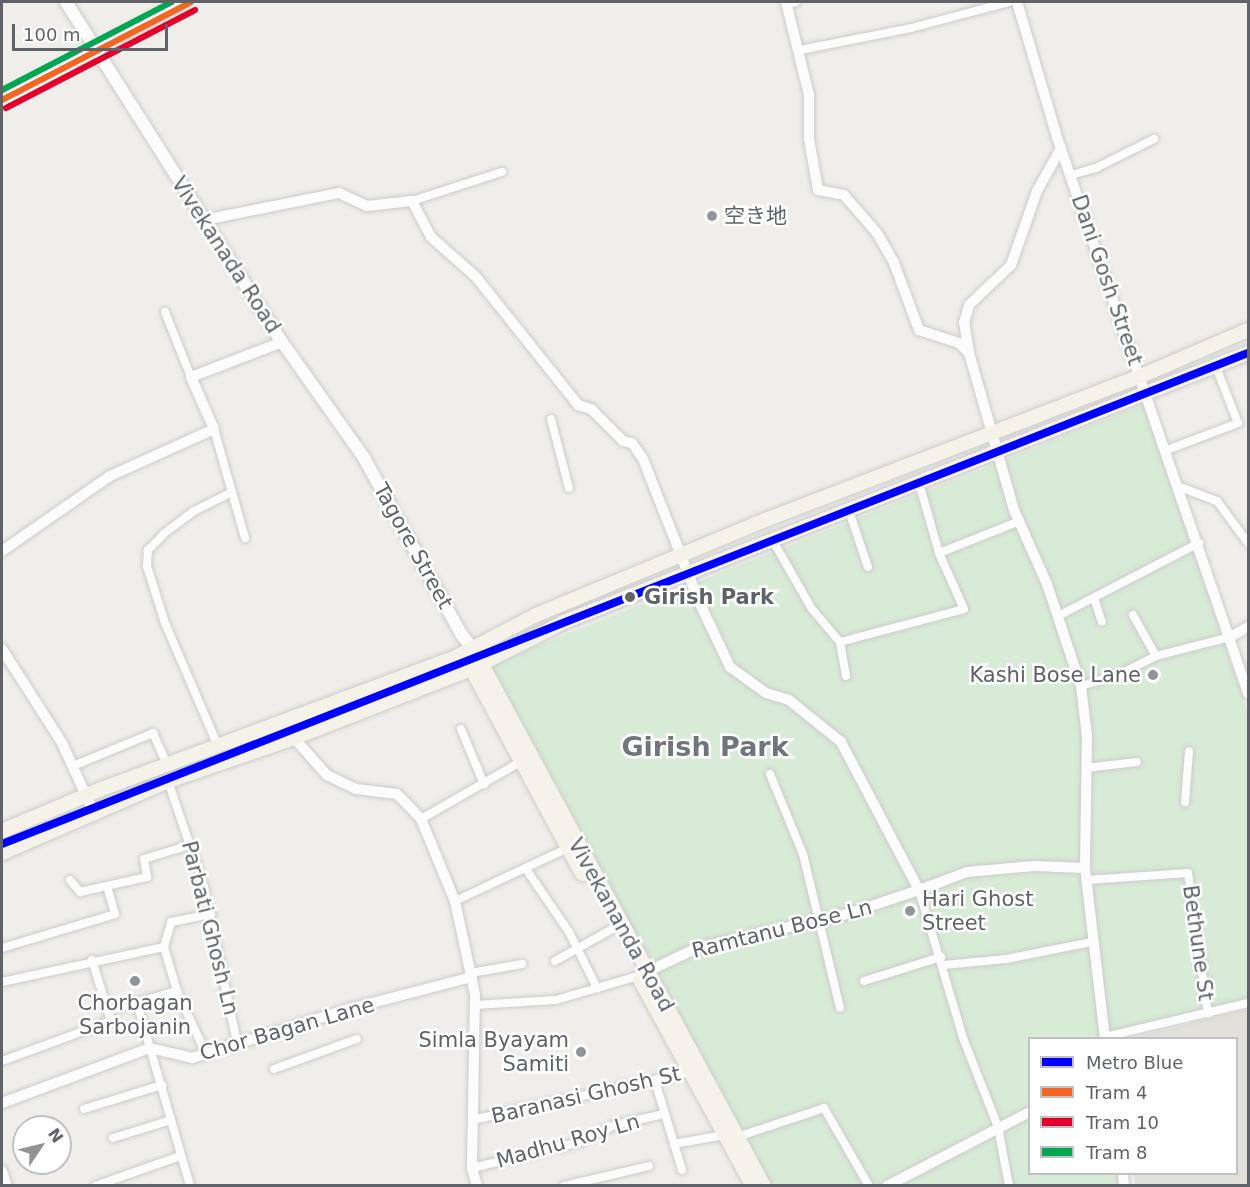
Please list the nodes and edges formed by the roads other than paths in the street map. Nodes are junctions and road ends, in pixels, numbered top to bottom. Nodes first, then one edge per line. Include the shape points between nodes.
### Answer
1 (66, 2) edge
2 (183, 2) edge
3 (789, 2) edge
4 (1009, 2) edge
5 (1017, 2) edge
6 (93, 48) junction
7 (800, 50) junction
8 (2, 101) edge
9 (1154, 139) dead end
10 (1061, 148) junction
11 (502, 172) dead end
12 (1071, 175) junction
13 (412, 201) junction
14 (204, 220) junction
15 (165, 312) dead end
16 (1248, 330) edge
17 (282, 342) junction
18 (969, 353) junction
19 (1248, 353) edge
20 (1216, 367) junction
21 (1141, 376) junction
22 (191, 377) junction
23 (1148, 395) junction
24 (551, 419) dead end
25 (214, 429) junction
26 (991, 432) junction
27 (1167, 450) junction
28 (998, 454) junction
29 (364, 458) joint
30 (919, 483) junction
31 (1180, 487) junction
32 (568, 488) dead end
33 (232, 492) junction
34 (849, 511) junction
35 (1020, 521) junction
36 (245, 538) dead end
37 (773, 542) junction
38 (1199, 543) junction
39 (1248, 543) edge
40 (2, 551) edge
41 (939, 553) junction
42 (683, 554) junction
43 (868, 567) dead end
44 (692, 575) junction
45 (1094, 598) junction
46 (1133, 615) dead end
47 (1058, 616) junction
48 (1102, 622) dead end
49 (1248, 627) edge
50 (1230, 637) junction
51 (840, 642) junction
52 (2, 648) edge
53 (468, 651) junction
54 (1156, 656) junction
55 (476, 666) junction
56 (846, 676) dead end
57 (1081, 686) junction
58 (1248, 693) edge
59 (461, 729) dead end
60 (294, 738) junction
61 (218, 746) junction
62 (1189, 751) dead end
63 (522, 761) junction
64 (1137, 762) dead end
65 (167, 765) junction
66 (73, 766) junction
67 (1086, 768) junction
68 (770, 774) dead end
69 (168, 781) junction
70 (484, 783) junction
71 (88, 795) junction
72 (1185, 802) dead end
73 (96, 815) junction
74 (421, 819) junction
75 (2, 831) edge
76 (190, 844) junction
77 (568, 848) junction
78 (2, 854) edge
79 (1085, 868) junction
80 (526, 869) junction
81 (70, 880) dead end
82 (1087, 880) junction
83 (107, 886) junction
84 (919, 890) junction
85 (455, 901) junction
86 (211, 914) junction
87 (817, 920) junction
88 (612, 929) junction
89 (1092, 942) junction
90 (164, 947) junction
91 (2, 948) edge
92 (577, 949) junction
93 (92, 960) junction
94 (555, 961) dead end
95 (942, 961) junction
96 (522, 964) dead end
97 (642, 974) junction
98 (472, 975) junction
99 (864, 981) dead end
100 (2, 982) edge
101 (597, 988) junction
102 (177, 991) junction
103 (137, 1003) junction
104 (1248, 1003) edge
105 (475, 1005) junction
106 (840, 1008) dead end
107 (108, 1011) junction
108 (1208, 1014) junction
109 (1105, 1037) edge
110 (357, 1039) dead end
111 (237, 1042) junction
112 (150, 1048) junction
113 (206, 1054) junction
114 (2, 1061) edge
115 (274, 1069) dead end
116 (695, 1070) junction
117 (655, 1081) junction
118 (162, 1085) junction
119 (2, 1103) edge
120 (84, 1109) dead end
121 (1028, 1112) edge
122 (664, 1114) junction
123 (171, 1120) junction
124 (472, 1120) junction
125 (998, 1127) junction
126 (731, 1136) junction
127 (113, 1138) dead end
128 (674, 1144) junction
129 (180, 1156) junction
130 (649, 1166) dead end
131 (472, 1168) junction
132 (682, 1170) dead end
133 (2, 1171) edge
134 (7, 1185) edge
135 (95, 1185) edge
136 (190, 1185) edge
137 (477, 1185) edge
138 (564, 1185) edge
139 (753, 1185) edge
140 (764, 1185) edge
141 (869, 1185) edge
142 (887, 1185) edge
143 (1009, 1185) edge

1 - 6 main road, Vivekanada Road
2 - 6 main road
3 - 7 street
4 - 7 street via 911,28
5 - 10 street, Dani Gosh Street
6 - 8 main road
6 - 14 main road, Vivekanada Road
7 - 18 street via 809,95 809,139 818,190 844,195 877,233 894,263 919,330 950,339
9 - 12 street via 1096,168
10 - 12 street, Dani Gosh Street
10 - 18 street via 1037,191 1011,265 969,305 964,323
11 - 13 street
12 - 21 street, Dani Gosh Street
13 - 14 street via 367,206 339,193
13 - 42 street via 431,237 476,277 578,405 591,409 623,441 632,442
14 - 17 main road, Vivekanada Road
15 - 22 street
16 - 21 main road
17 - 22 street
17 - 29 main road, Vivekanada Road
18 - 26 street
19 - 20 main road
20 - 23 main road
20 - 27 street via 1238,423
21 - 23 street, Dani Gosh Street
21 - 26 main road
22 - 25 street
23 - 27 street, Dani Gosh Street
23 - 28 main road
24 - 32 street
25 - 33 street
25 - 40 street via 101,482
26 - 28 street
26 - 42 main road
27 - 31 street, Dani Gosh Street
28 - 30 main road
28 - 35 street
29 - 53 main road, Tagore Street
30 - 34 main road
30 - 41 street
31 - 38 street, Dani Gosh Street
31 - 39 street via 1217,501
33 - 36 street
33 - 61 street via 164,534 148,549 147,558 165,623
34 - 37 main road
34 - 43 street
35 - 41 street
35 - 47 street
37 - 44 main road
37 - 51 street via 812,609
38 - 45 street
38 - 50 street, Dani Gosh Street
41 - 51 street via 964,609
42 - 44 street
42 - 53 main road via 536,615
44 - 55 main road via 564,622
44 - 84 street via 700,604 730,667 766,693 789,700 827,728 849,753 880,822
45 - 47 street
45 - 48 street
46 - 54 street
47 - 57 street
49 - 50 street
50 - 54 street
50 - 58 street, Dani Gosh Street
51 - 56 street
52 - 66 street
53 - 55 main road, Tagore Street
53 - 61 main road
54 - 57 street via 1120,674
55 - 60 main road
55 - 63 main road, Vivekananda Road
55 - 97 main road, Vivekananda Road
57 - 67 street
59 - 70 street
60 - 69 main road
60 - 74 street via 327,776 356,789 396,794
61 - 65 main road
62 - 72 street
63 - 70 street
63 - 77 main road, Vivekananda Road
64 - 67 street
65 - 66 street via 153,733
65 - 71 main road
66 - 71 street
67 - 79 street
68 - 87 street via 803,854
69 - 73 main road
69 - 76 street, Parbati Ghosh Ln
70 - 74 street
71 - 73 street
71 - 75 main road
73 - 78 main road
74 - 85 street
76 - 83 street via 144,858 147,877
76 - 86 street, Parbati Ghosh Ln
77 - 80 street
77 - 88 main road, Vivekananda Road
79 - 82 street
79 - 84 street, Ramtanu Bose Ln via 1034,866 967,872
80 - 85 street
80 - 92 street
81 - 83 street via 80,892
82 - 89 street
82 - 108 street, Bethune St via 1188,873
83 - 91 street via 115,914
84 - 87 street, Ramtanu Bose Ln
84 - 95 street
85 - 98 street
86 - 90 street via 171,922
86 - 111 street, Parbati Ghosh Ln
87 - 97 street, Ramtanu Bose Ln via 697,948
87 - 106 street
88 - 92 street
88 - 97 main road, Vivekananda Road
89 - 95 street via 1006,960
89 - 109 street
90 - 93 street
90 - 102 street
92 - 94 street
92 - 101 street
93 - 100 street
93 - 107 street
95 - 99 street
95 - 125 street via 963,1038
96 - 98 street
97 - 101 street
97 - 116 main road, Vivekananda Road
98 - 105 street
98 - 111 street, Chor Bagan Lane
101 - 105 street via 556,1000
102 - 103 street
102 - 113 street
103 - 107 street
103 - 112 street
104 - 108 street
105 - 124 street
107 - 114 street via 111,1021
108 - 109 street
110 - 115 street
111 - 113 street, Chor Bagan Lane
112 - 113 street, Chor Bagan Lane via 192,1058
112 - 118 street
112 - 119 street
116 - 117 street, Baranasi Ghosh St
116 - 126 main road, Vivekananda Road
117 - 122 street
117 - 124 street, Baranasi Ghosh St
118 - 120 street
118 - 123 street
121 - 125 street
122 - 128 street
122 - 131 street, Madhu Roy Ln via 615,1125 580,1142
123 - 127 street
123 - 129 street
124 - 131 street
125 - 142 street
125 - 143 street
126 - 128 street
126 - 139 main road, Vivekananda Road
126 - 140 main road, Vivekananda Road
126 - 141 street via 824,1108
128 - 132 street
129 - 135 street
129 - 136 street
130 - 138 street
131 - 137 street
133 - 134 street

